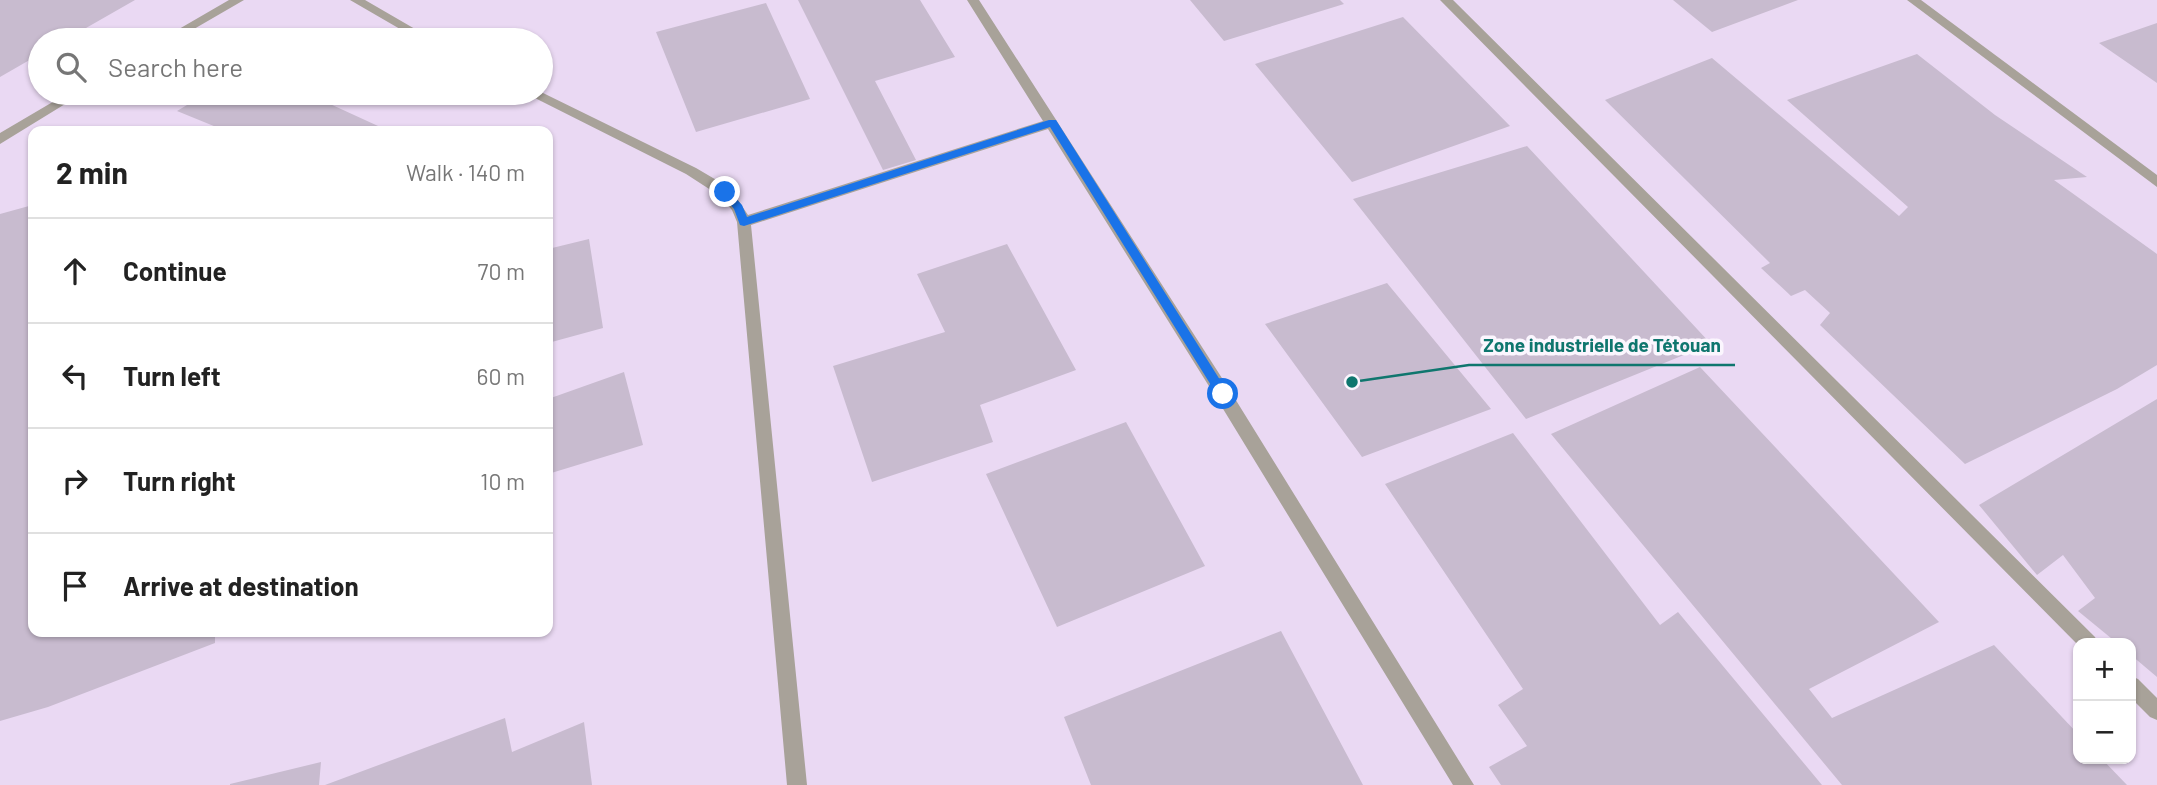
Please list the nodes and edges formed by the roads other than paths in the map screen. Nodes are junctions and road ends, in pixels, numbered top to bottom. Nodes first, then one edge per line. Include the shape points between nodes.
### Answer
1 (238, 0) edge
2 (356, 0) edge
3 (973, 0) edge
4 (1446, 0) edge
5 (1913, 0) edge
6 (188, 28) edge
7 (406, 28) edge
8 (553, 104) edge
9 (56, 105) edge
10 (1053, 123) junction
11 (0, 138) edge
12 (2157, 182) edge
13 (744, 222) junction
14 (2084, 638) edge
15 (2136, 690) edge
16 (2157, 711) edge
17 (797, 785) edge
18 (1464, 785) edge

1 - 6 lane
2 - 7 lane
3 - 10 lane
4 - 14 lane
5 - 12 lane
8 - 13 lane via 725,192
9 - 11 lane
10 - 13 lane
10 - 18 lane
13 - 17 lane
15 - 16 lane

